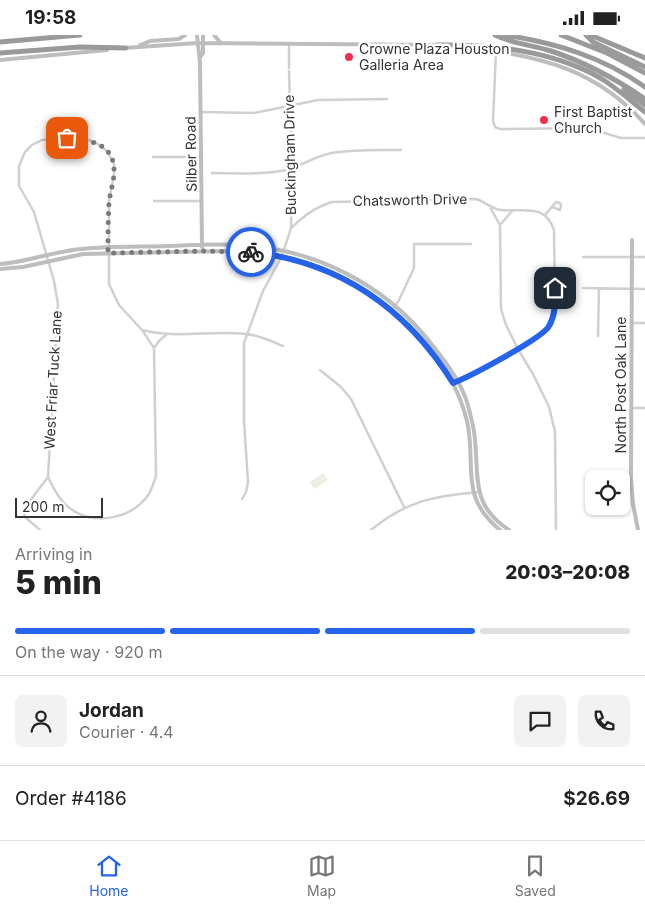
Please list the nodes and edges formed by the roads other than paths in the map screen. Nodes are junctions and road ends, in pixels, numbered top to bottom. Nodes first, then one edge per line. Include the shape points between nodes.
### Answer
1 (80, 35) edge
2 (184, 35) edge
3 (197, 35) edge
4 (203, 35) edge
5 (214, 35) edge
6 (495, 35) edge
7 (505, 35) edge
8 (561, 35) edge
9 (586, 35) edge
10 (0, 42) edge
11 (197, 43) junction
12 (203, 43) junction
13 (222, 43) junction
14 (289, 43) junction
15 (437, 45) junction
16 (136, 47) junction
17 (126, 48) junction
18 (496, 51) junction
19 (0, 53) edge
20 (200, 57) junction
21 (645, 58) edge
22 (0, 59) edge
23 (645, 67) edge
24 (602, 72) junction
25 (645, 73) edge
26 (645, 87) edge
27 (387, 99) dead end
28 (645, 99) edge
29 (645, 105) edge
30 (290, 106) junction
31 (201, 112) junction
32 (645, 112) edge
33 (645, 123) edge
34 (645, 134) edge
35 (645, 138) edge
36 (636, 139) junction
37 (402, 150) dead end
38 (153, 157) dead end
39 (202, 157) junction
40 (292, 168) junction
41 (212, 173) dead end
42 (154, 201) dead end
43 (203, 201) junction
44 (552, 207) dead end
45 (491, 208) junction
46 (513, 210) junction
47 (545, 215) junction
48 (500, 225) junction
49 (291, 228) junction
50 (632, 240) dead end
51 (471, 244) dead end
52 (202, 245) junction
53 (108, 247) junction
54 (145, 247) junction
55 (202, 251) junction
56 (284, 251) junction
57 (108, 253) junction
58 (145, 253) junction
59 (46, 256) junction
60 (282, 256) junction
61 (583, 257) dead end
62 (632, 257) junction
63 (645, 257) edge
64 (48, 262) junction
65 (0, 263) edge
66 (0, 269) edge
67 (344, 272) junction
68 (342, 277) junction
69 (584, 288) dead end
70 (599, 289) junction
71 (632, 289) junction
72 (645, 289) edge
73 (395, 306) junction
74 (392, 310) junction
75 (632, 323) junction
76 (645, 323) edge
77 (142, 330) junction
78 (247, 333) junction
79 (167, 334) junction
80 (598, 336) dead end
81 (282, 346) dead end
82 (154, 348) junction
83 (518, 349) junction
84 (320, 369) dead end
85 (455, 382) junction
86 (631, 408) junction
87 (645, 408) edge
88 (470, 422) junction
89 (48, 477) junction
90 (478, 492) junction
91 (473, 493) junction
92 (242, 499) dead end
93 (404, 507) junction
94 (40, 530) edge
95 (371, 530) edge
96 (500, 530) edge
97 (509, 530) edge
98 (556, 530) edge
99 (638, 530) edge

1 - 10 highway
2 - 16 main road via 179,39 150,41
3 - 11 main road, Silber Road
4 - 12 main road, Silber Road
5 - 13 main road
6 - 24 highway via 567,57
7 - 26 highway via 580,52
8 - 25 highway via 607,53
9 - 21 highway
9 - 23 highway via 593,42
11 - 12 main road
11 - 16 main road
11 - 20 main road, Silber Road
12 - 13 main road
12 - 20 main road, Silber Road
13 - 14 main road
14 - 15 main road
14 - 30 street, Buckingham Drive
15 - 18 main road
15 - 32 highway via 505,49 579,68 614,87
16 - 17 main road
17 - 19 highway via 80,47
17 - 22 main road
18 - 33 main road via 588,77 618,97
18 - 36 street via 495,127 588,128
20 - 31 main road, Silber Road
24 - 28 highway
24 - 29 highway
27 - 30 street via 318,99
30 - 31 street via 254,113
30 - 40 street, Buckingham Drive
31 - 39 main road, Silber Road
34 - 36 street
35 - 36 street
37 - 40 street via 332,153
38 - 39 street
39 - 43 main road, Silber Road
40 - 41 street via 265,173
40 - 49 street, Buckingham Drive
42 - 43 street
43 - 52 main road, Silber Road
44 - 47 street
45 - 46 street, Chatsworth Drive
45 - 48 street
45 - 49 street, Chatsworth Drive via 476,199 332,202 318,206
46 - 47 street, Chatsworth Drive via 534,210
46 - 48 street
47 - 83 street via 554,230 554,318 546,330
48 - 83 street via 501,309
49 - 56 street, Buckingham Drive
50 - 62 main road, North Post Oak Lane
51 - 73 street via 414,244 414,267
52 - 54 main road
52 - 55 main road, Silber Road
52 - 56 main road via 252,246
53 - 54 main road
53 - 57 street
53 - 59 main road via 74,249
53 - 59 street, West Friar Tuck Lane via 109,201 114,170 108,151 88,140 50,139 36,143 25,152 20,160 18,180 34,212
54 - 58 main road
55 - 58 main road
55 - 60 main road via 245,251
56 - 60 street, Buckingham Drive
56 - 67 main road
57 - 58 main road
57 - 64 main road via 83,254
57 - 77 street via 110,284 115,298
59 - 64 street, West Friar Tuck Lane
59 - 65 main road
60 - 68 main road
60 - 78 street, Buckingham Drive via 263,291
61 - 62 street
62 - 63 street
62 - 71 main road, North Post Oak Lane
64 - 66 main road
64 - 89 street, West Friar Tuck Lane via 58,303
67 - 68 main road
67 - 73 main road
68 - 74 main road
69 - 70 street
70 - 71 street
70 - 80 street
71 - 72 street
71 - 75 main road, North Post Oak Lane
73 - 74 street
73 - 85 main road via 438,352
74 - 85 main road via 420,338
75 - 76 street
75 - 86 main road, North Post Oak Lane
77 - 79 street
77 - 82 street
78 - 79 street
78 - 81 street
78 - 92 street, Buckingham Drive via 243,395 248,482
79 - 82 street
82 - 89 street via 156,476 149,494 139,505 123,514 93,519 68,507
83 - 85 street
83 - 98 street via 553,419
84 - 93 street via 350,399
85 - 88 main road via 465,397
86 - 87 street
86 - 99 main road, North Post Oak Lane via 632,493
88 - 90 main road via 475,440
88 - 91 main road
89 - 94 street via 23,509 25,517
90 - 91 street
90 - 97 main road via 488,511
91 - 93 street via 433,498
91 - 96 main road via 483,512
93 - 95 street

